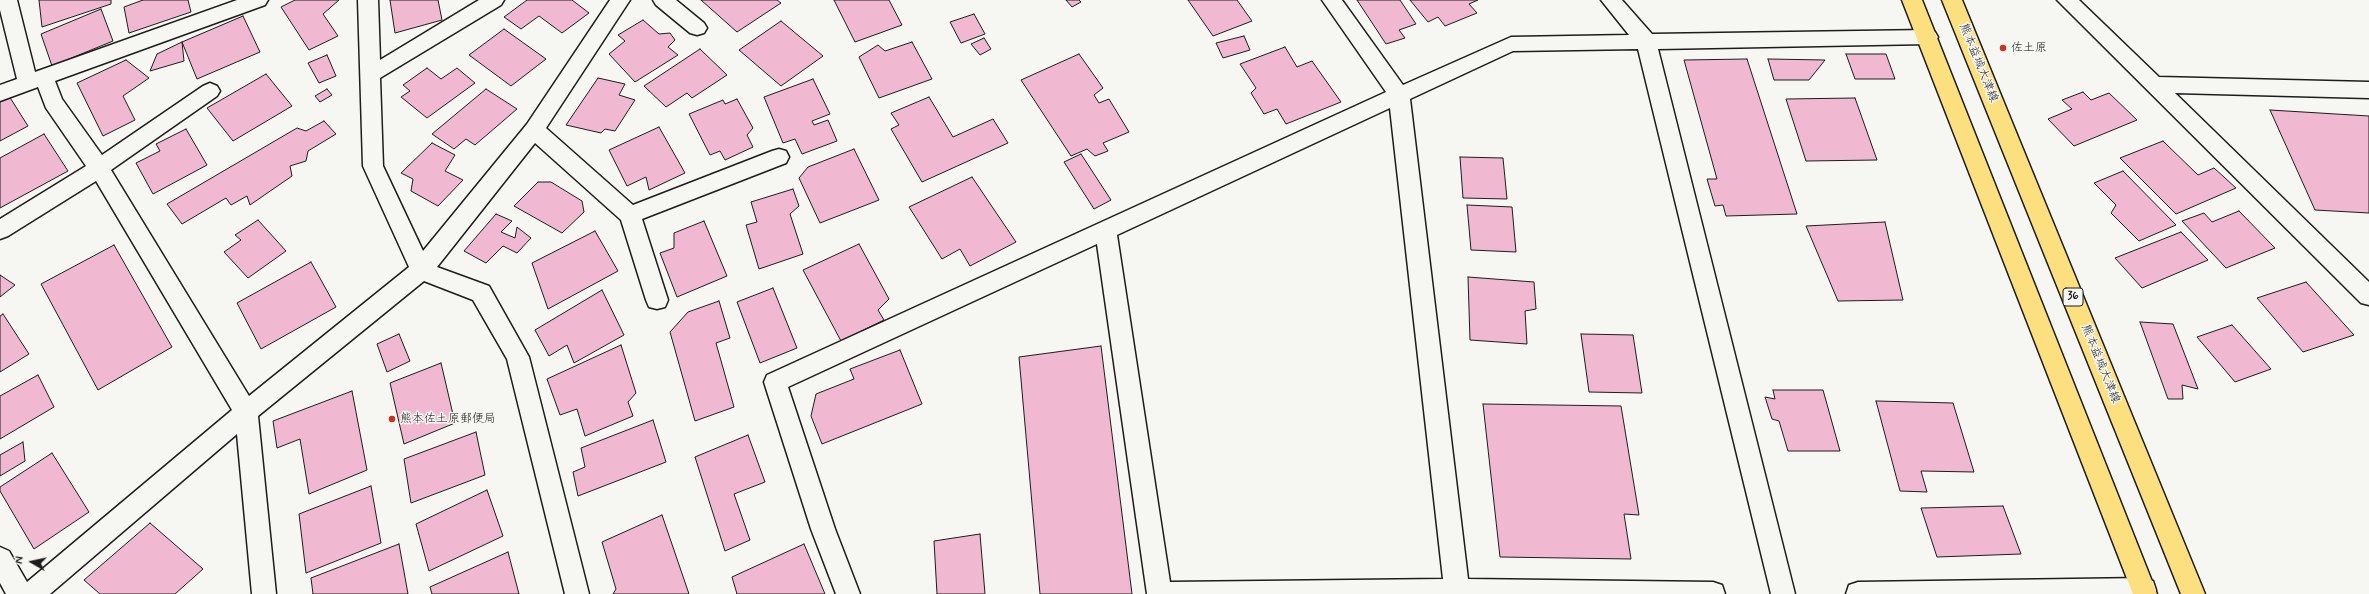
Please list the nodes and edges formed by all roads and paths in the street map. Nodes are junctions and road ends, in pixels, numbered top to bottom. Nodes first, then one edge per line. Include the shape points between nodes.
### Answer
1 (7, 0) edge
2 (368, 0) edge
3 (494, 0) edge
4 (620, 0) edge
5 (663, 0) edge
6 (1332, 0) edge
7 (1611, 0) edge
8 (1912, 0) edge
9 (1952, 0) edge
10 (2067, 0) edge
11 (246, 2) edge
12 (697, 28) dead end
13 (1928, 37) junction
14 (1646, 41) junction
15 (370, 75) junction
16 (36, 81) junction
17 (2154, 85) junction
18 (2369, 90) edge
19 (210, 91) dead end
20 (0, 93) edge
21 (1399, 95) junction
22 (534, 130) junction
23 (779, 157) dead end
24 (98, 168) junction
25 (630, 214) junction
26 (0, 230) edge
27 (1106, 230) junction
28 (421, 270) junction
29 (2369, 296) edge
30 (657, 300) dead end
31 (246, 412) junction
32 (0, 559) edge
33 (1456, 592) edge
34 (2145, 592) edge
35 (20, 594) edge
36 (31, 594) edge
37 (264, 594) edge
38 (577, 594) edge
39 (848, 594) edge
40 (1161, 594) edge
41 (1713, 594) edge
42 (1784, 594) edge
43 (1858, 594) edge
44 (2193, 594) edge

1 - 16 street
2 - 15 street
3 - 15 street
4 - 22 street
5 - 12 street
6 - 21 street
7 - 14 street
8 - 13 main road
9 - 44 main road, 熊本益城大津線 / 36
10 - 17 street
11 - 16 street
13 - 14 street
13 - 34 main road
14 - 21 street via 1510,44
14 - 42 street
15 - 28 street via 373,166
16 - 20 street
16 - 24 street
17 - 18 street
17 - 29 street
19 - 24 street
21 - 27 street
21 - 33 street
22 - 25 street
22 - 28 street
23 - 25 street
24 - 26 street
24 - 31 street
25 - 30 street
27 - 39 street via 775,382 823,529
27 - 40 street
28 - 31 street
28 - 38 street via 481,293 518,357
31 - 36 street
31 - 37 street
32 - 35 street
33 - 40 street
33 - 41 street
34 - 43 street

